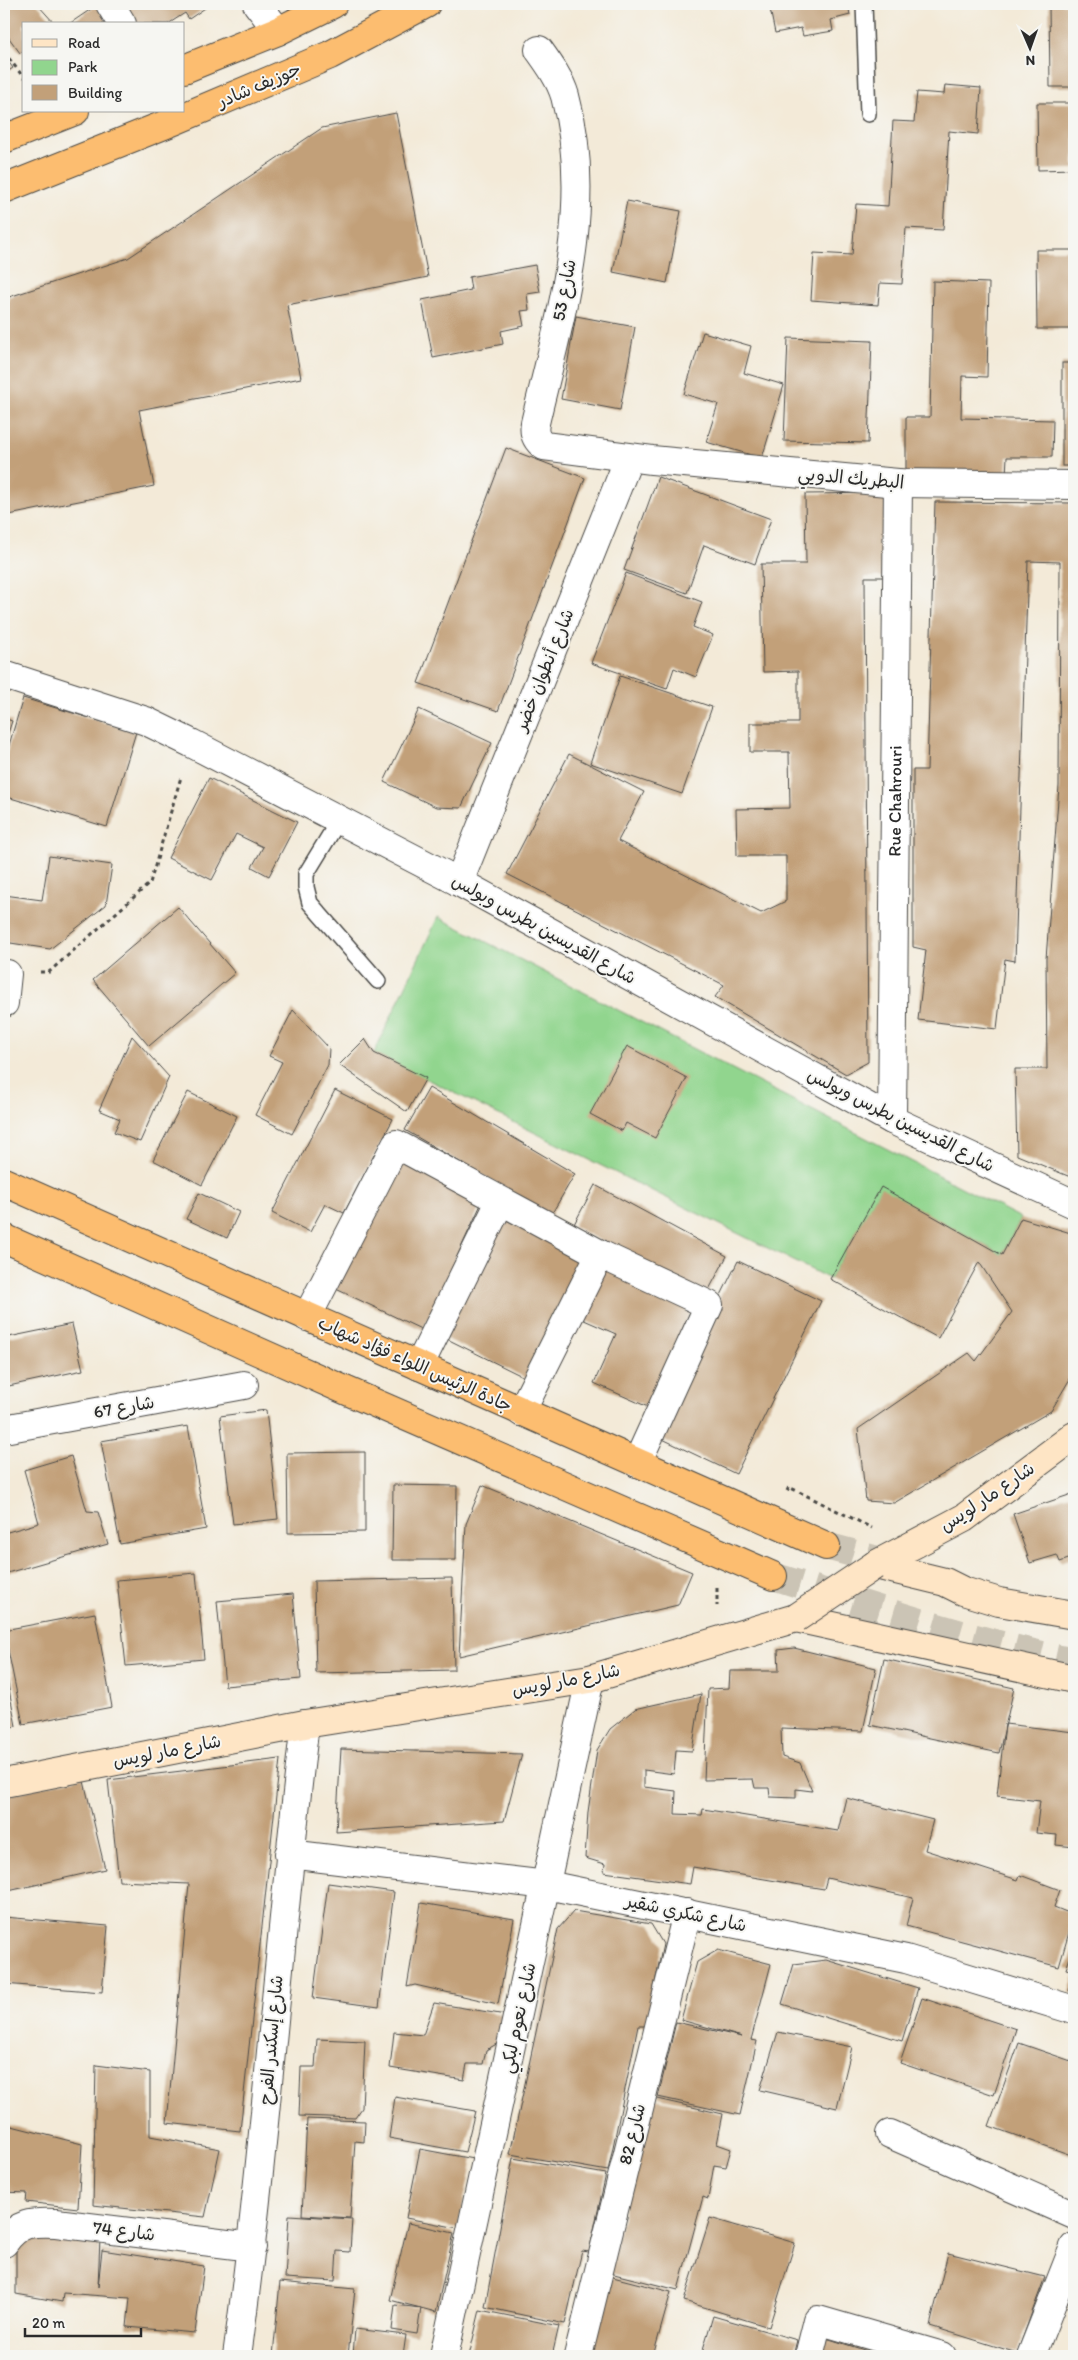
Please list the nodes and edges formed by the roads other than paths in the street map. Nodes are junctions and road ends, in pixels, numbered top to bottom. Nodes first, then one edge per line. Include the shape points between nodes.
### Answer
1 (110, 4) edge
2 (257, 4) edge
3 (333, 4) edge
4 (426, 4) edge
5 (864, 4) edge
6 (121, 22) edge
7 (278, 31) junction
8 (539, 50) dead end
9 (185, 69) edge
10 (72, 112) edge
11 (868, 114) dead end
12 (4, 138) edge
13 (4, 189) edge
14 (629, 458) junction
15 (898, 483) junction
16 (1074, 485) edge
17 (4, 676) edge
18 (339, 820) junction
19 (459, 882) junction
20 (5, 974) edge
21 (378, 982) dead end
22 (4, 1002) edge
23 (892, 1120) junction
24 (4, 1182) edge
25 (500, 1202) junction
26 (1074, 1204) edge
27 (4, 1238) edge
28 (600, 1254) junction
29 (307, 1317) junction
30 (419, 1366) junction
31 (244, 1385) dead end
32 (521, 1412) junction
33 (4, 1429) edge
34 (1074, 1436) edge
35 (637, 1463) junction
36 (826, 1546) tunnel mouth
37 (875, 1565) junction
38 (773, 1576) tunnel mouth
39 (1074, 1615) edge
40 (796, 1618) junction
41 (590, 1678) junction
42 (1074, 1679) edge
43 (305, 1724) junction
44 (4, 1783) edge
45 (289, 1854) junction
46 (547, 1885) junction
47 (687, 1913) junction
48 (1074, 2010) edge
49 (890, 2134) dead end
50 (1074, 2215) edge
51 (4, 2243) edge
52 (252, 2247) junction
53 (1074, 2247) edge
54 (236, 2356) edge
55 (444, 2356) edge
56 (578, 2356) edge
57 (808, 2356) edge
58 (942, 2356) edge
59 (1031, 2356) edge

1 - 6 street
2 - 7 street
3 - 7 highway
4 - 13 highway, جوزيف شادر via 330,55
5 - 11 lane
7 - 9 highway
8 - 14 street, شارع 53 via 553,69 565,95 574,141 578,197 563,302 534,429 538,441 550,449
10 - 12 highway
14 - 15 street, البطريك الدويي
14 - 19 street, شارع أنطوان خضر
15 - 16 street, البطريك الدويي
15 - 23 street, Rue Chahrouri
17 - 18 street, شارع القديسين بطرس وبولس via 146,721
18 - 19 street, شارع القديسين بطرس وبولس
18 - 21 lane via 306,874 306,887 310,903
19 - 23 street, شارع القديسين بطرس وبولس
20 - 22 street
23 - 26 street, شارع القديسين بطرس وبولس
24 - 29 highway, جادة الرئيس اللواء فؤاد شهاب
25 - 28 street
25 - 29 street via 396,1144
25 - 30 street
27 - 38 highway
28 - 32 street
28 - 35 street via 709,1305
29 - 30 highway, جادة الرئيس اللواء فؤاد شهاب
30 - 32 highway, جادة الرئيس اللواء فؤاد شهاب
31 - 33 street, شارع 67
32 - 35 highway, جادة الرئيس اللواء فؤاد شهاب
34 - 37 street, شارع مار لويس via 964,1518
35 - 36 highway, جادة الرئيس اللواء فؤاد شهاب
37 - 39 street via 945,1582 963,1592 999,1602
37 - 40 street, شارع مار لويس, bridge
40 - 41 street, شارع مار لويس
40 - 42 street
41 - 43 street, شارع مار لويس
41 - 46 street, شارع نعوم لبكي
43 - 44 street, شارع مار لويس
43 - 45 street, شارع إسكندر الفرح
45 - 46 street, شارع شكري شقير
45 - 52 street, شارع إسكندر الفرح
46 - 47 street, شارع شكري شقير
46 - 55 street, شارع نعوم لبكي
47 - 48 street, شارع شكري شقير via 906,1958
47 - 56 street, شارع 82
49 - 50 street
51 - 52 street, شارع 74 via 12,2232 32,2222
52 - 54 street, شارع إسكندر الفرح
53 - 59 street
57 - 58 street via 818,2320

